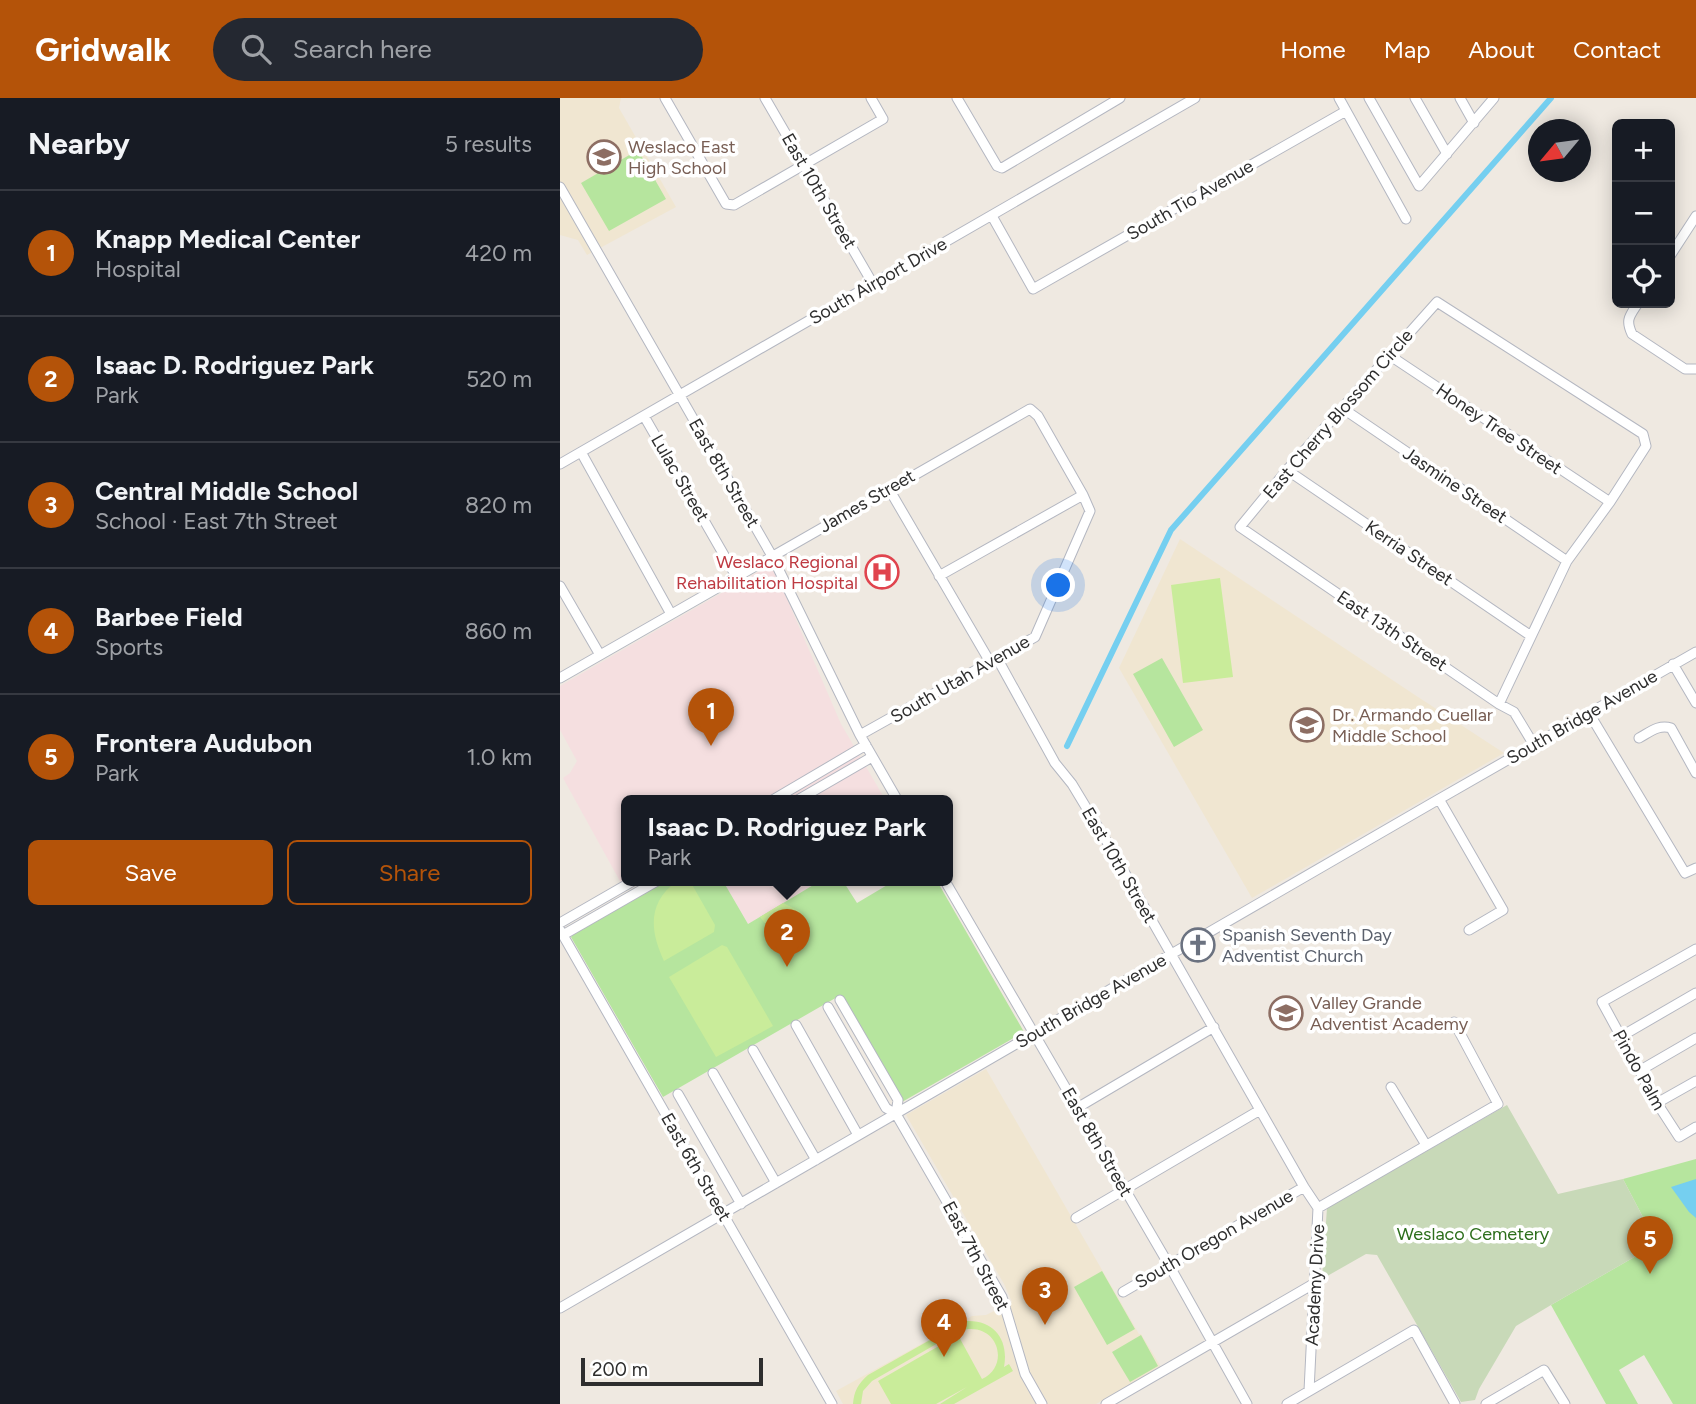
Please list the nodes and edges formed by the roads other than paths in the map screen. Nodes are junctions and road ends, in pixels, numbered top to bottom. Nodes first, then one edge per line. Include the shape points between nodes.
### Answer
1 (665, 98) edge
2 (765, 98) edge
3 (871, 98) edge
4 (957, 98) edge
5 (1120, 98) edge
6 (1195, 98) edge
7 (1339, 98) edge
8 (1369, 98) edge
9 (1415, 98) edge
10 (1460, 98) edge
11 (1494, 98) edge
12 (1178, 102) edge
13 (1346, 111) junction
14 (1474, 123) junction
15 (1447, 154) junction
16 (804, 165) junction
17 (560, 187) edge
18 (992, 216) junction
19 (1696, 216) edge
20 (1406, 219) dead end
21 (1675, 248) edge
22 (873, 284) junction
23 (1635, 308) edge
24 (1389, 355) junction
25 (1696, 369) edge
26 (680, 395) junction
27 (1342, 408) junction
28 (644, 416) junction
29 (581, 452) junction
30 (560, 464) edge
31 (1287, 470) junction
32 (889, 489) junction
33 (1083, 495) junction
34 (1610, 502) junction
35 (1240, 527) joint
36 (772, 556) junction
37 (1567, 561) junction
38 (737, 576) junction
39 (939, 576) junction
40 (560, 586) edge
41 (671, 614) junction
42 (1531, 636) junction
43 (1696, 652) edge
44 (600, 655) junction
45 (994, 660) junction
46 (1674, 664) junction
47 (560, 678) edge
48 (1696, 703) edge
49 (1499, 704) junction
50 (1589, 713) junction
51 (860, 736) junction
52 (1639, 738) dead end
53 (866, 745) junction
54 (1535, 745) junction
55 (872, 757) junction
56 (1696, 773) edge
57 (781, 795) edge
58 (806, 795) edge
59 (894, 795) edge
60 (1439, 799) junction
61 (1696, 868) edge
62 (624, 886) edge
63 (648, 886) edge
64 (948, 886) edge
65 (560, 923) edge
66 (1469, 930) dead end
67 (562, 933) edge
68 (1696, 949) edge
69 (1171, 954) junction
70 (1696, 992) edge
71 (840, 1000) dead end
72 (828, 1007) dead end
73 (1454, 1022) dead end
74 (796, 1025) dead end
75 (1213, 1027) junction
76 (1034, 1034) junction
77 (1620, 1037) junction
78 (1696, 1038) edge
79 (753, 1050) dead end
80 (1639, 1071) junction
81 (713, 1073) dead end
82 (1696, 1081) edge
83 (1391, 1087) dead end
84 (678, 1094) dead end
85 (1657, 1103) junction
86 (1077, 1108) junction
87 (1260, 1110) junction
88 (896, 1114) junction
89 (1696, 1127) edge
90 (858, 1135) junction
91 (1426, 1145) junction
92 (816, 1160) junction
93 (776, 1183) junction
94 (1304, 1186) junction
95 (1125, 1190) junction
96 (741, 1204) junction
97 (1318, 1208) junction
98 (723, 1214) junction
99 (1076, 1218) dead end
100 (1169, 1265) junction
101 (1315, 1283) junction
102 (1123, 1292) dead end
103 (560, 1308) edge
104 (1212, 1343) junction
105 (1309, 1391) junction
106 (832, 1404) edge
107 (1042, 1404) edge
108 (1106, 1404) edge
109 (1247, 1404) edge
110 (1287, 1404) edge
111 (1455, 1404) edge
112 (1486, 1404) edge
113 (1565, 1404) edge

1 - 16 street via 726,205 734,205
2 - 16 street, East 10th Street
3 - 16 street via 883,119
4 - 5 street via 1002,168
6 - 12 street, South Airport Drive
7 - 13 street
8 - 15 street via 1419,186
9 - 15 street
10 - 14 street
11 - 14 street
12 - 18 street, South Airport Drive
13 - 18 street, South Tio Avenue via 1033,289
13 - 20 street
14 - 15 street
16 - 22 street, East 10th Street
17 - 26 street, East 8th Street
18 - 22 street, South Airport Drive
19 - 21 street
22 - 26 street, South Airport Drive
23 - 25 street via 1628,325 1632,334 1685,369
24 - 27 street, East Cherry Blossom Circle
24 - 34 street, Honey Tree Street
24 - 34 street, East Cherry Blossom Circle via 1437,302 1643,434 1646,446
26 - 28 street, South Airport Drive
26 - 36 street, East 8th Street
27 - 31 street, East Cherry Blossom Circle
27 - 37 street, Jasmine Street
28 - 29 street, South Airport Drive
28 - 38 street, Lulac Street
29 - 30 street, South Airport Drive
29 - 41 street
31 - 35 street, East Cherry Blossom Circle
31 - 42 street, Kerria Street
32 - 33 street, James Street via 1030,409
32 - 36 street, James Street
32 - 39 street, East 10th Street
33 - 39 street
33 - 45 street, South Utah Avenue via 1090,512 1035,637
34 - 37 street
35 - 49 street, East 13th Street
36 - 38 street, James Street
36 - 51 street, East 8th Street
37 - 42 street
38 - 41 street, James Street
39 - 45 street, East 10th Street
40 - 44 street
41 - 44 street, James Street
42 - 49 street
43 - 46 street, South Bridge Avenue
44 - 47 street, James Street
45 - 51 street, South Utah Avenue
45 - 69 street, East 10th Street
46 - 48 street
46 - 50 street, South Bridge Avenue
49 - 54 street, East 13th Street via 1514,712
50 - 54 street, South Bridge Avenue
50 - 61 street via 1685,873
51 - 53 street, East 8th Street
52 - 56 street via 1656,728 1671,728
53 - 55 street, East 8th Street
53 - 57 street
54 - 60 street, South Bridge Avenue
55 - 58 street
55 - 59 street, East 8th Street
60 - 66 street via 1503,910
60 - 69 street, South Bridge Avenue
62 - 65 street
63 - 67 street
64 - 76 street, East 8th Street
67 - 98 street, East 6th Street
68 - 77 street, Pindo Palm via 1602,1002
69 - 75 street, East 10th Street
69 - 76 street, South Bridge Avenue
70 - 77 street
71 - 88 street, East 7th Street via 898,1100
72 - 88 street, East 7th Street via 886,1108
73 - 91 street, South Oregon Avenue via 1498,1104
74 - 90 street
75 - 86 street
75 - 87 street, East 10th Street
76 - 86 street, East 8th Street
76 - 88 street, South Bridge Avenue
77 - 80 street, Pindo Palm
78 - 80 street
79 - 92 street
80 - 85 street, Pindo Palm
81 - 93 street
82 - 85 street
83 - 91 street
84 - 96 street
85 - 89 street, Pindo Palm via 1679,1137
86 - 95 street, East 8th Street
87 - 94 street, Academy Drive
87 - 95 street
88 - 90 street, South Bridge Avenue
88 - 107 street, East 7th Street via 1002,1297 1025,1374
90 - 92 street, South Bridge Avenue
91 - 97 street, South Oregon Avenue
92 - 93 street, South Bridge Avenue
93 - 96 street, South Bridge Avenue
94 - 97 street, Academy Drive
94 - 100 street, South Oregon Avenue
95 - 99 street
95 - 100 street, East 8th Street
96 - 98 street, South Bridge Avenue
97 - 101 street, Academy Drive
98 - 103 street, South Bridge Avenue
98 - 106 street, East 6th Street
100 - 102 street, South Oregon Avenue
100 - 104 street, East 8th Street
101 - 104 street
101 - 105 street, Academy Drive
104 - 108 street
104 - 109 street, East 8th Street
105 - 110 street
105 - 111 street via 1414,1331
112 - 113 street via 1544,1370

